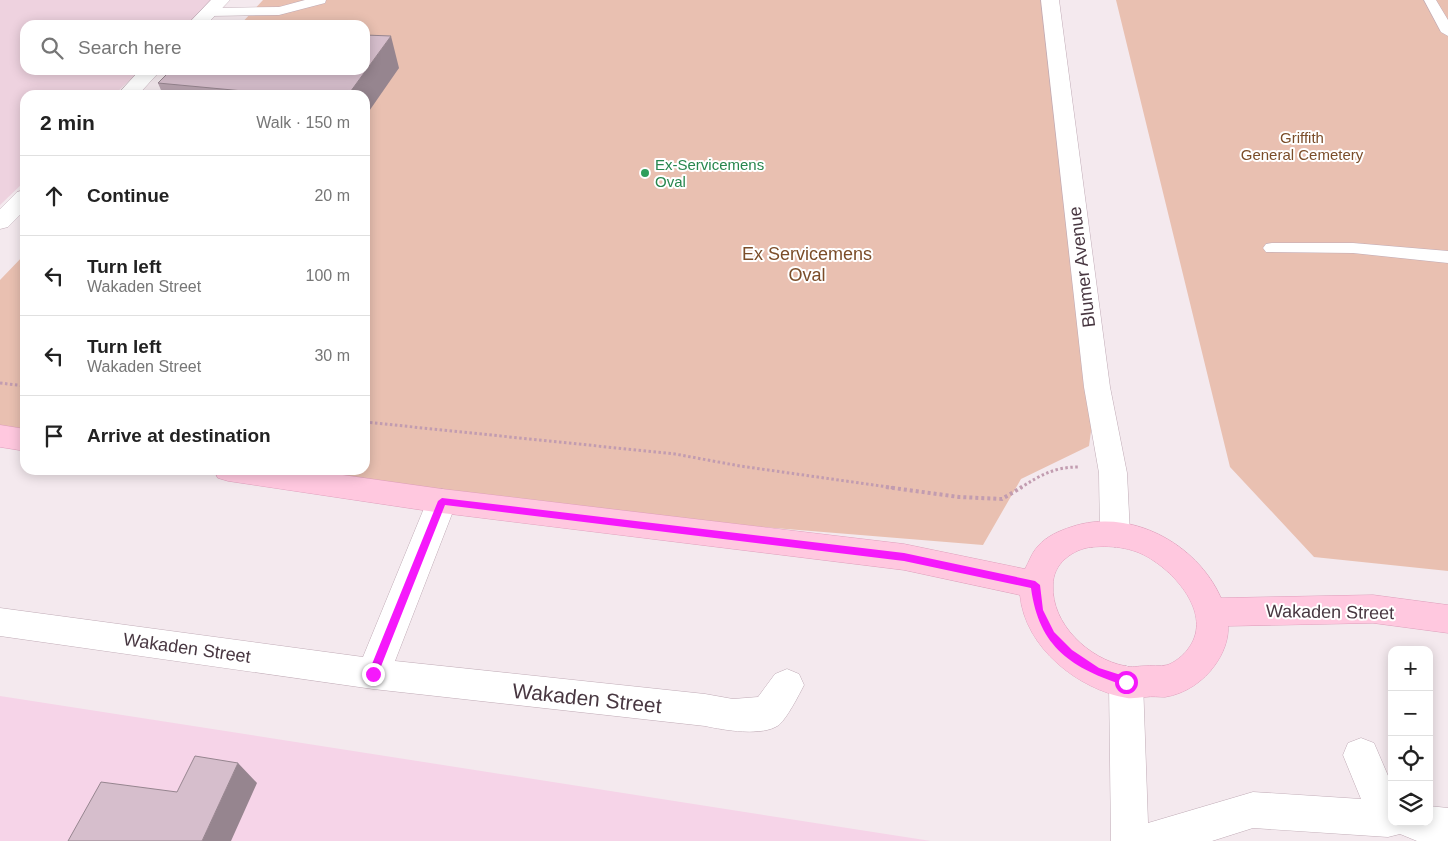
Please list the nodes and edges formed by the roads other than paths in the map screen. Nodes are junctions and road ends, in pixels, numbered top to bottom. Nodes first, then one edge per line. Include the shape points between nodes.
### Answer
1 (320, 0) edge
2 (1050, 0) edge
3 (1430, 0) edge
4 (215, 6) edge
5 (201, 20) edge
6 (1448, 32) edge
7 (147, 75) edge
8 (132, 90) edge
9 (20, 202) edge
10 (0, 222) edge
11 (1272, 248) dead end
12 (1448, 257) edge
13 (0, 436) edge
14 (20, 439) edge
15 (263, 475) edge
16 (442, 501) junction
17 (1115, 534) junction
18 (1035, 585) junction
19 (1212, 612) junction
20 (1448, 619) edge
21 (0, 622) edge
22 (373, 674) junction
23 (1126, 682) junction
24 (787, 685) dead end
25 (1361, 755) dead end
26 (1388, 802) edge
27 (1388, 819) edge
28 (1433, 825) edge
29 (1448, 827) edge
30 (1130, 841) edge
31 (1150, 841) edge

1 - 4 lane via 279,11
2 - 17 street, Blumer Avenue via 1097,387 1113,473
3 - 6 lane
4 - 5 street
7 - 8 street
9 - 10 street
11 - 12 lane via 1353,248
13 - 14 main road
15 - 16 main road
16 - 18 main road via 904,557
16 - 22 street
17 - 18 main road via 1086,535 1068,540 1051,552 1040,567
17 - 19 main road via 1141,540 1184,567 1201,588
18 - 23 main road via 1039,610 1051,635 1069,654 1096,672
19 - 20 main road, Wakaden Street via 1373,609
19 - 23 main road via 1213,635 1206,656 1192,670 1171,681
21 - 22 street, Wakaden Street
22 - 24 street, Wakaden Street via 733,715 767,713
23 - 30 street
25 - 26 street
27 - 31 street via 1253,810
28 - 29 street

